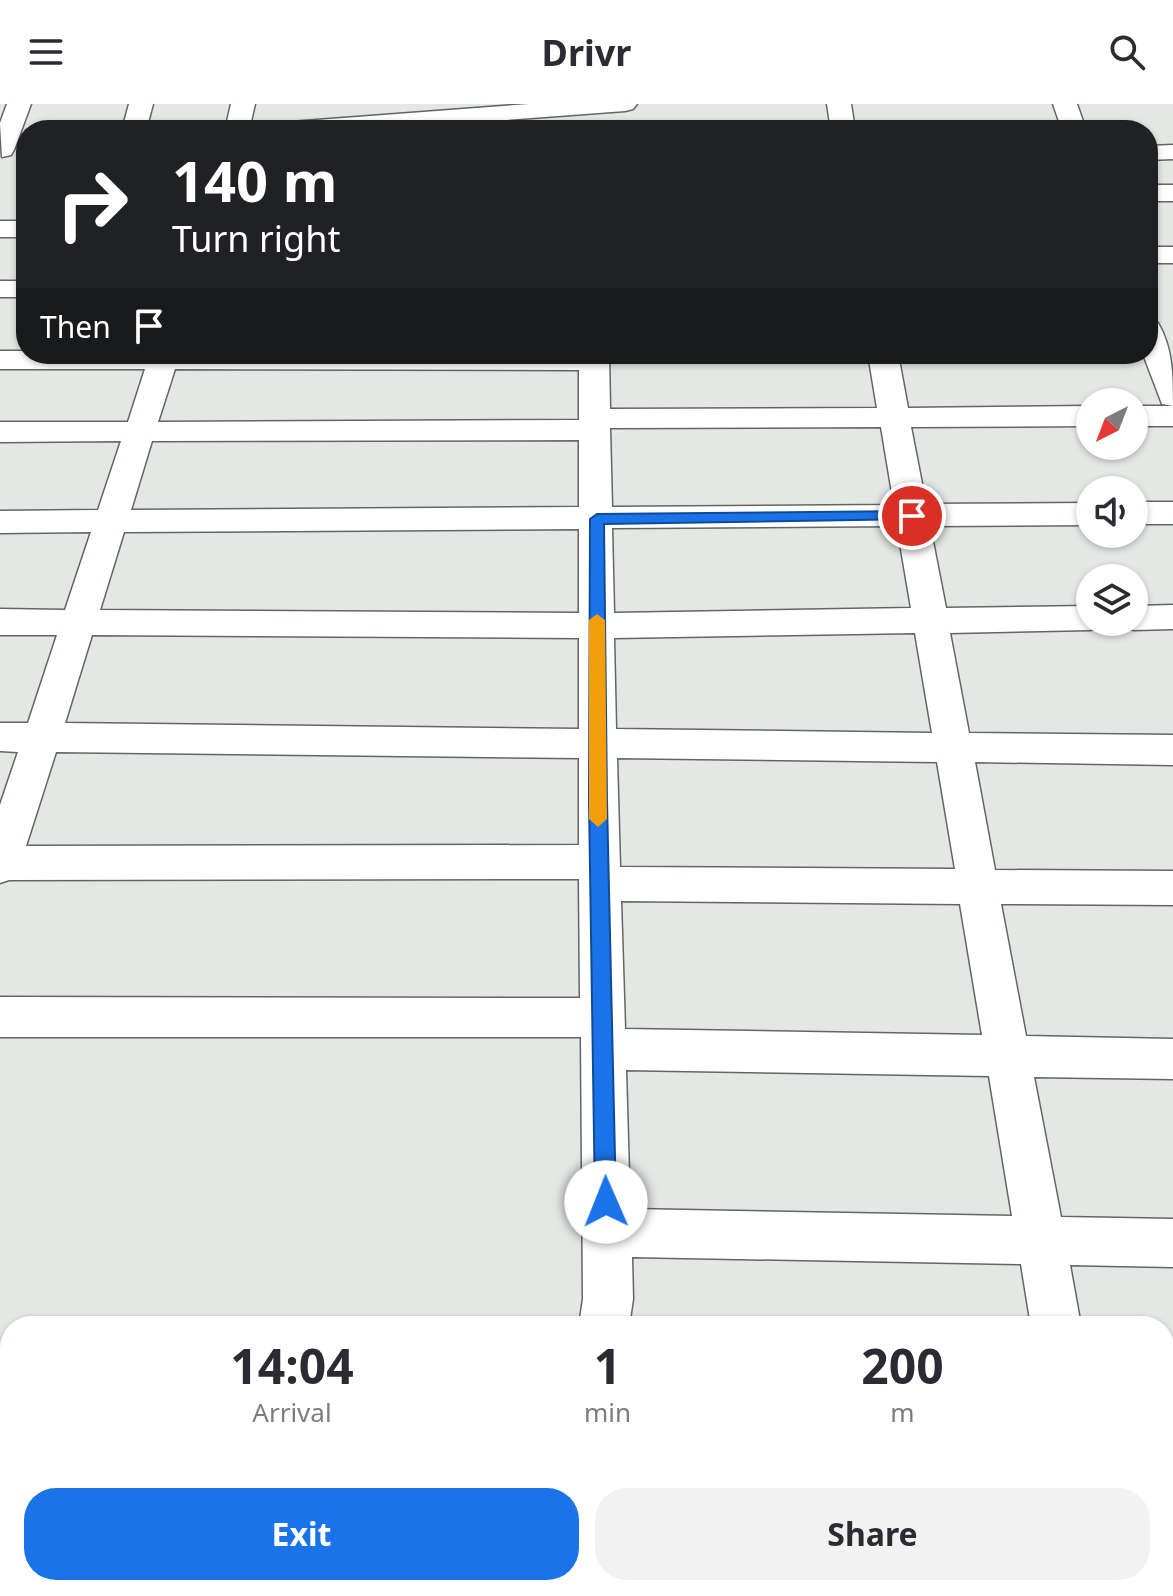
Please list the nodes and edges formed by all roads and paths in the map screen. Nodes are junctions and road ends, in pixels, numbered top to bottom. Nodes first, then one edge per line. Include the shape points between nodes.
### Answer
1 (19, 104) edge
2 (625, 104) edge
3 (463, 110) edge
4 (591, 113) edge
5 (359, 114) edge
6 (328, 120) edge
7 (9, 150) edge
8 (1158, 356) edge
9 (162, 364) edge
10 (594, 364) edge
11 (885, 364) edge
12 (1173, 397) edge
13 (1076, 416) edge
14 (1148, 416) edge
15 (1173, 416) edge
16 (894, 417) junction
17 (595, 425) junction
18 (140, 431) junction
19 (0, 432) edge
20 (1148, 513) edge
21 (1173, 513) edge
22 (1076, 514) edge
23 (912, 516) junction
24 (597, 519) junction
25 (111, 521) junction
26 (0, 522) edge
27 (1173, 617) edge
28 (1076, 618) edge
29 (1148, 618) edge
30 (931, 621) junction
31 (0, 622) edge
32 (79, 622) junction
33 (597, 626) junction
34 (0, 737) edge
35 (41, 737) junction
36 (598, 742) junction
37 (953, 747) junction
38 (1173, 750) edge
39 (0, 864) edge
40 (599, 873) junction
41 (978, 887) junction
42 (1173, 888) edge
43 (0, 1017) edge
44 (602, 1033) junction
45 (1008, 1056) junction
46 (1173, 1059) edge
47 (606, 1233) junction
48 (1041, 1241) junction
49 (1173, 1243) edge
50 (605, 1316) edge
51 (1054, 1316) edge

1 - 7 street
2 - 4 street
3 - 4 street
3 - 5 street
5 - 6 street
8 - 12 street
9 - 18 street
10 - 17 street
11 - 16 street
13 - 16 street
14 - 15 street
16 - 17 street
16 - 23 street
17 - 18 street
17 - 24 street
18 - 19 street
18 - 25 street
20 - 21 street
22 - 23 street
23 - 24 street
23 - 30 street
24 - 25 street
24 - 33 street
25 - 26 street
25 - 32 street
27 - 29 street
28 - 30 street
30 - 33 street
30 - 37 street
31 - 32 street
32 - 33 street
32 - 35 street
33 - 36 street
34 - 35 street
35 - 36 street
35 - 39 street
36 - 37 street
36 - 40 street
37 - 38 street
37 - 41 street
39 - 40 street
40 - 41 street
40 - 44 street
41 - 42 street
41 - 45 street
43 - 44 street
44 - 45 street
44 - 47 street
45 - 46 street
45 - 48 street
47 - 48 street
47 - 50 street
48 - 49 street
48 - 51 street

